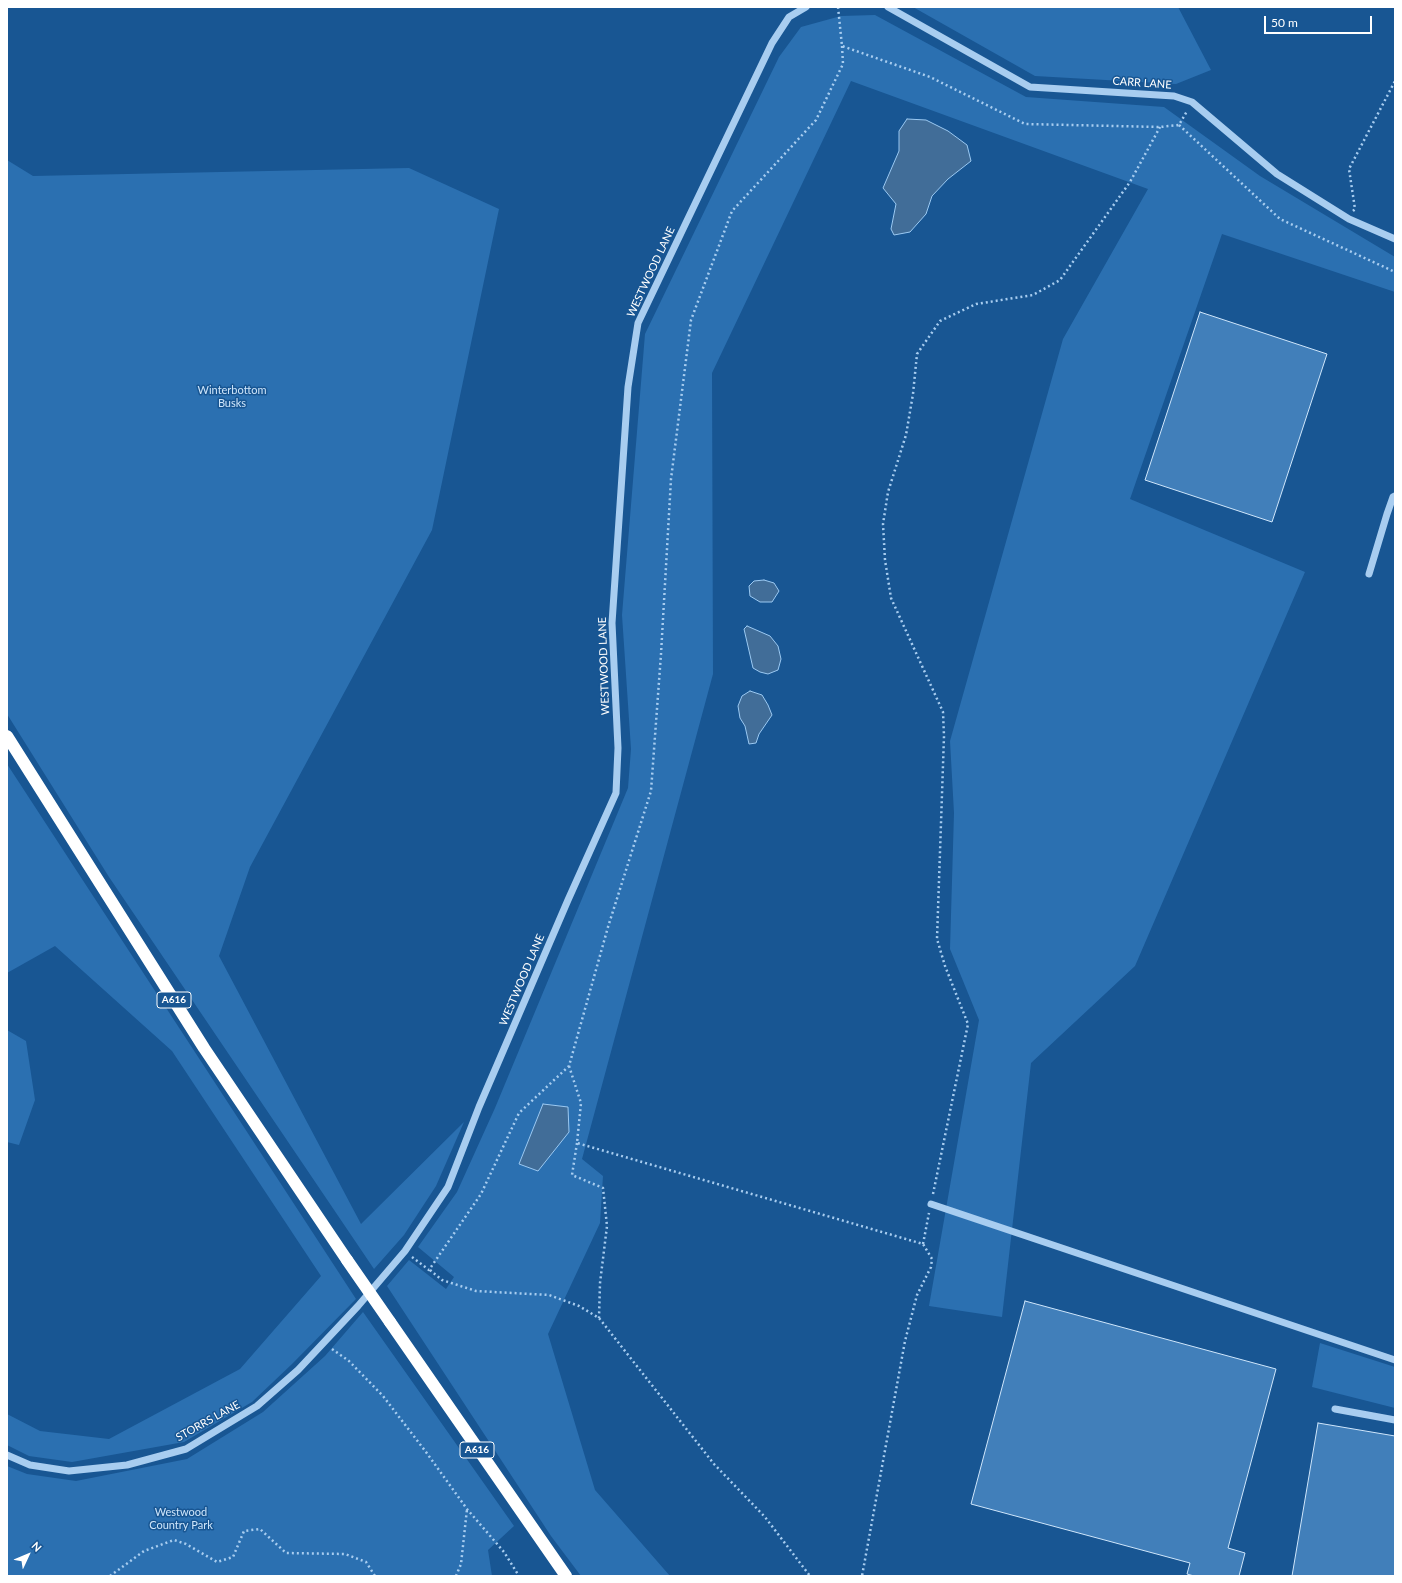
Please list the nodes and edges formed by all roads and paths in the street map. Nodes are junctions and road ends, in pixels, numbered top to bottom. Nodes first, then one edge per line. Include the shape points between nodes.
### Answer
1 (806, 7) edge
2 (838, 7) edge
3 (888, 7) edge
4 (842, 46) junction
5 (1395, 81) edge
6 (1192, 102) junction
7 (1179, 125) junction
8 (1160, 127) junction
9 (1355, 209) dead end
10 (1395, 239) edge
11 (1395, 272) edge
12 (1395, 496) edge
13 (1369, 574) dead end
14 (7, 736) edge
15 (569, 1066) junction
16 (577, 1143) junction
17 (931, 1204) junction
18 (923, 1244) junction
19 (405, 1251) junction
20 (430, 1270) junction
21 (358, 1306) joint
22 (599, 1318) junction
23 (324, 1342) junction
24 (1395, 1360) edge
25 (1335, 1409) dead end
26 (1395, 1420) edge
27 (7, 1455) edge
28 (467, 1509) junction
29 (110, 1576) edge
30 (375, 1576) edge
31 (456, 1576) edge
32 (519, 1576) edge
33 (566, 1576) edge
34 (810, 1576) edge
35 (862, 1576) edge

1 - 19 street, WESTWOOD LANE via 789,17 772,43 638,323 628,386 612,623 618,748 616,793 497,1064 448,1187
2 - 4 path
3 - 6 street, CARR LANE via 1030,87 1174,96
4 - 8 path via 930,77 1025,124
4 - 15 path via 843,64 816,120 732,211 691,320 671,479 651,791 608,927
5 - 9 path via 1349,169
6 - 7 path
6 - 10 street, CARR LANE via 1277,174 1349,218
7 - 8 path
7 - 11 path via 1280,219
8 - 17 path via 1130,182 1060,280 1033,295 976,304 940,321 917,354 906,435 888,492 882,524 891,598 943,712 937,939 968,1024
12 - 13 street
14 - 33 highway, A616, bridge via 204,1048
15 - 16 path via 581,1103
15 - 20 path via 519,1113 481,1194
16 - 18 path
16 - 22 path via 572,1175 603,1188 607,1226 600,1283
17 - 18 path
17 - 24 street
18 - 35 path via 932,1259 931,1267 917,1294 905,1341
19 - 20 path
19 - 21 street, WESTWOOD LANE
20 - 22 path via 442,1280 476,1291 549,1295 579,1306
21 - 23 street, STORRS LANE
22 - 34 path via 714,1464 765,1517
23 - 27 street, STORRS LANE via 298,1370 257,1406 186,1449 127,1465 69,1471 30,1465
23 - 28 path via 349,1361 382,1396
25 - 26 street
28 - 31 path via 461,1564
28 - 32 path via 504,1552
29 - 30 path via 144,1551 174,1540 217,1562 233,1557 244,1531 260,1529 286,1553 345,1554 366,1562

